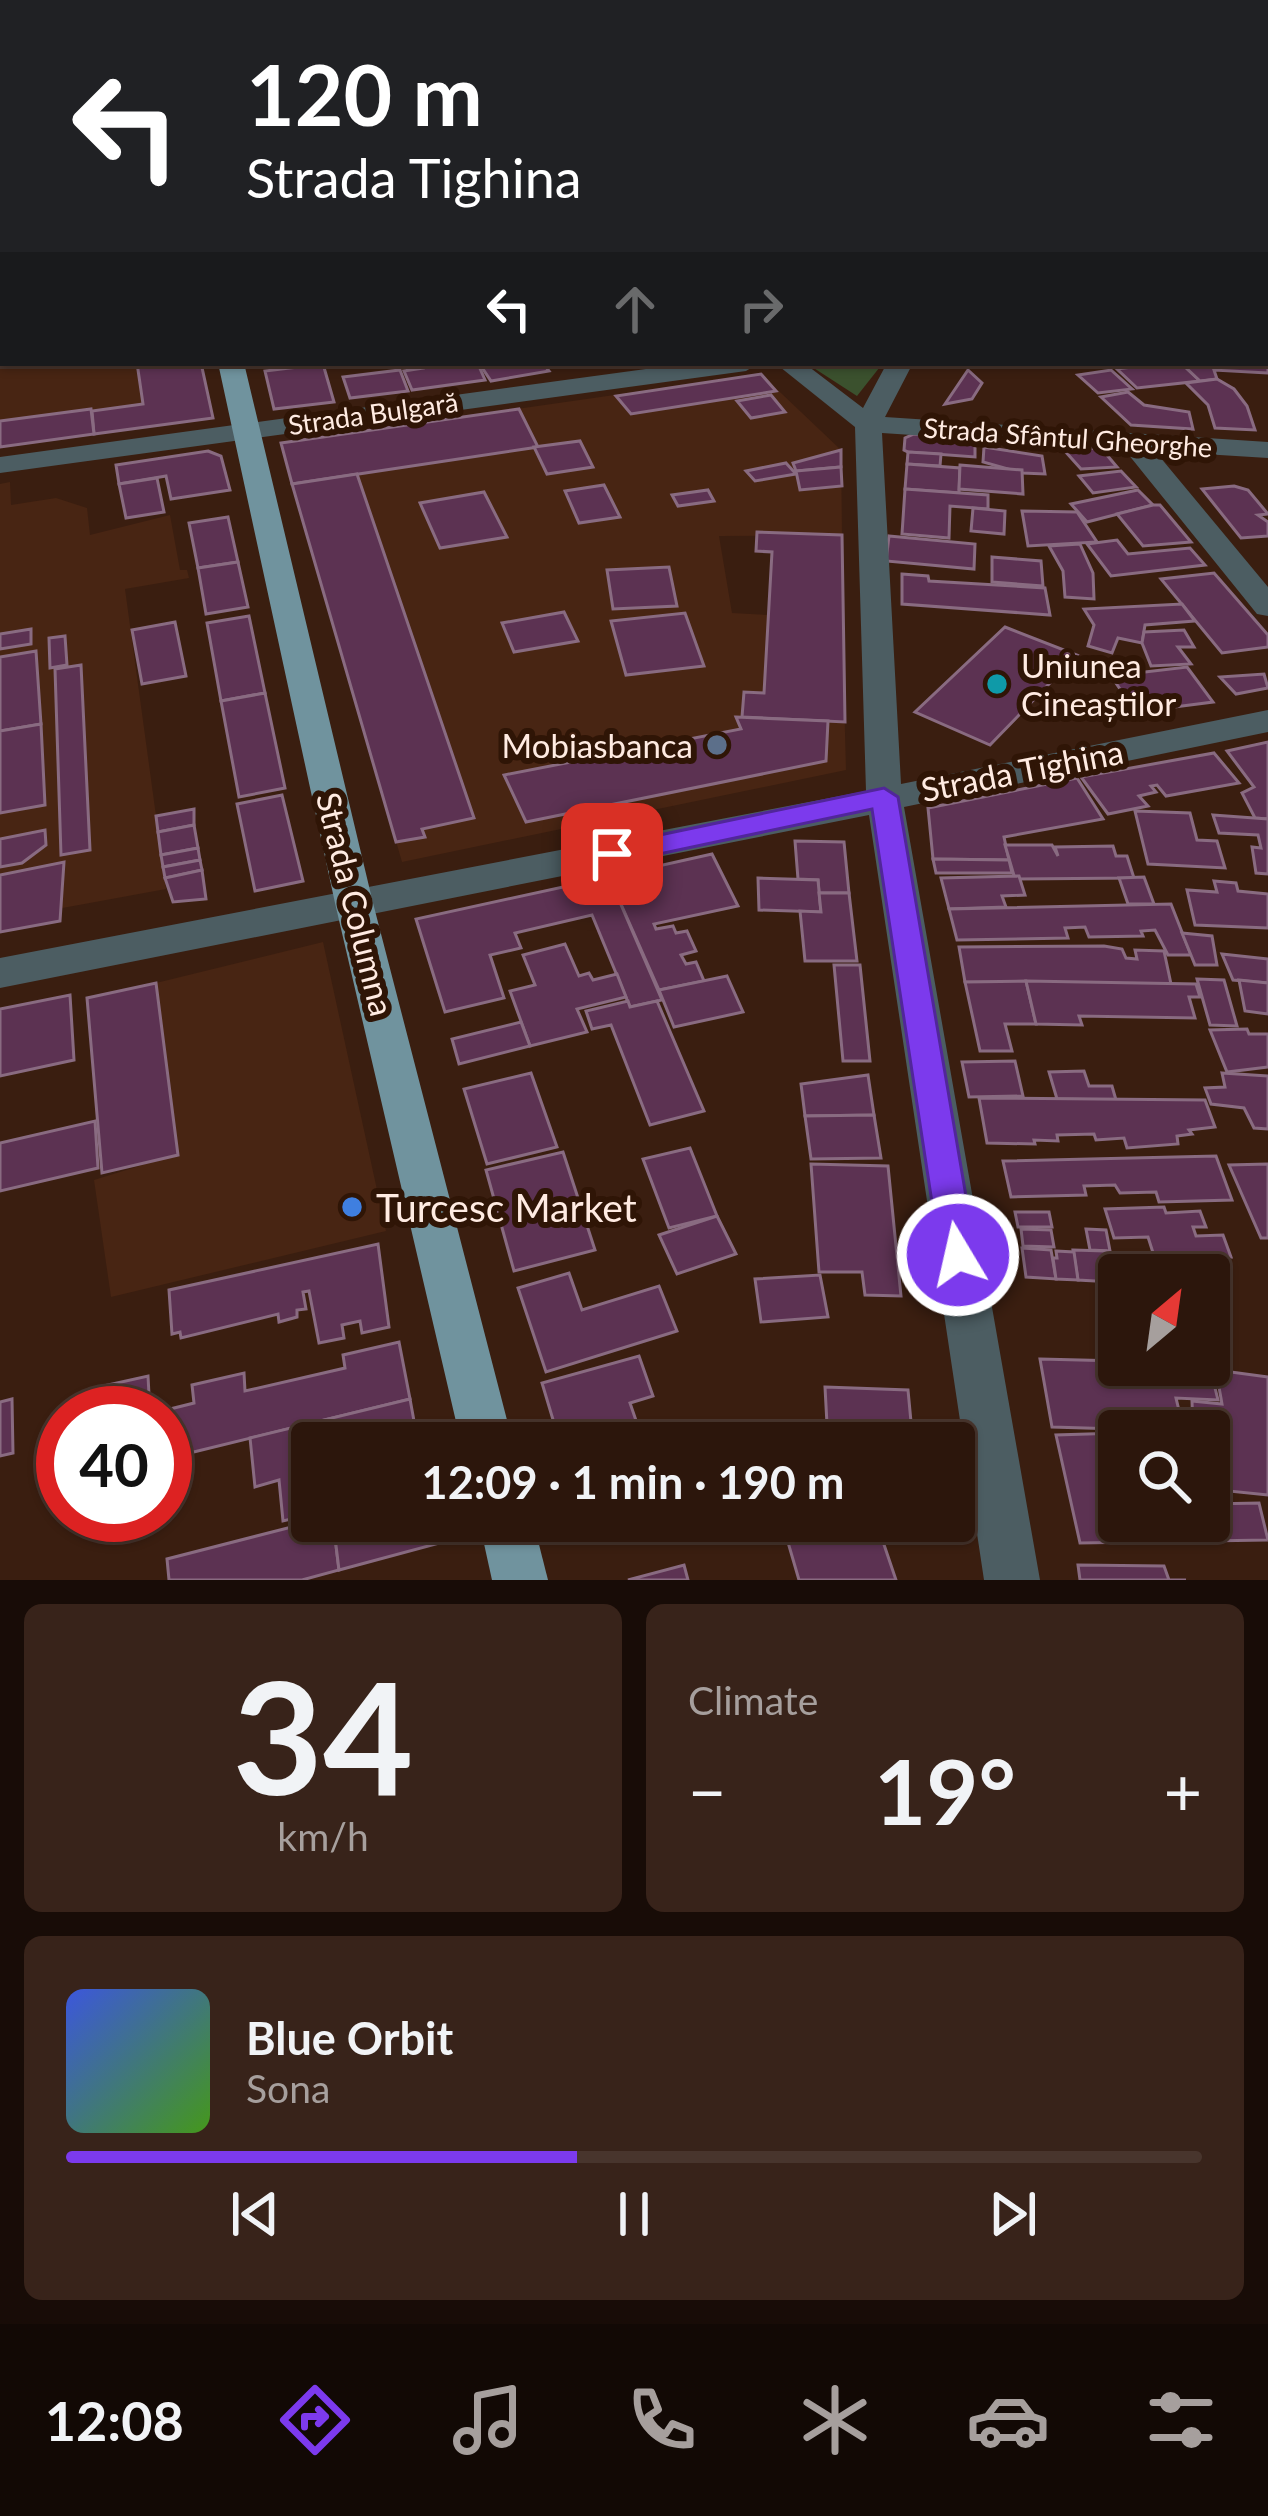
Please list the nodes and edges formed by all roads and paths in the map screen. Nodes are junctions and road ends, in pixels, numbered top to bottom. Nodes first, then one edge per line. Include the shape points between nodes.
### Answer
1 (232, 366) edge
2 (724, 366) edge
3 (792, 366) edge
4 (898, 366) edge
5 (868, 424) junction
6 (246, 430) junction
7 (1133, 442) junction
8 (1268, 450) edge
9 (0, 465) edge
10 (1268, 608) edge
11 (1268, 721) edge
12 (884, 797) junction
13 (354, 903) junction
14 (0, 973) edge
15 (482, 1422) edge
16 (511, 1542) edge
17 (520, 1580) edge
18 (1012, 1580) edge

1 - 6 main road, Strada Columna
2 - 6 street, Strada Bulgară
3 - 5 street
4 - 5 street
5 - 7 street, Strada Sfântul Gheorghe
5 - 12 street
6 - 9 street, Strada Bulgară
6 - 13 main road, Strada Columna
7 - 8 street, Strada Sfântul Gheorghe
7 - 10 street
11 - 12 street, Strada Tighina
12 - 13 street, Strada Tighina
12 - 18 street
13 - 14 street, Strada Tighina
13 - 15 main road, Strada Columna
16 - 17 main road

